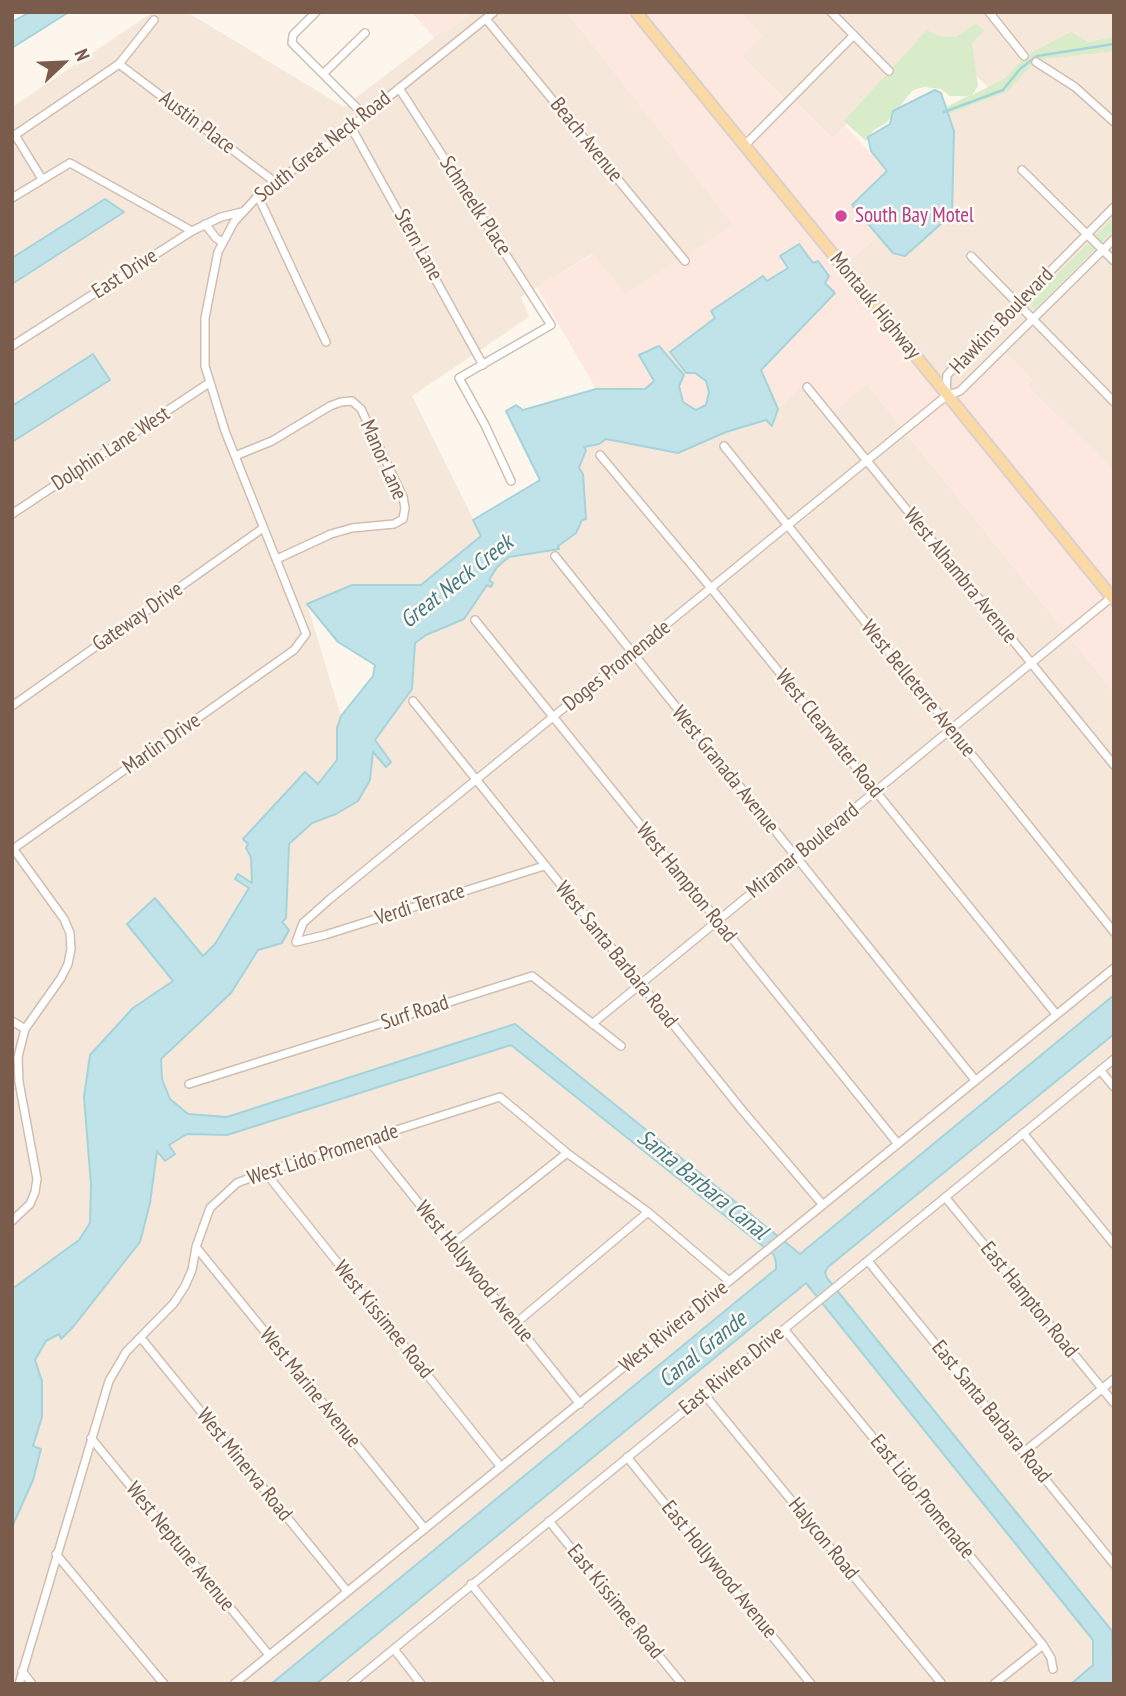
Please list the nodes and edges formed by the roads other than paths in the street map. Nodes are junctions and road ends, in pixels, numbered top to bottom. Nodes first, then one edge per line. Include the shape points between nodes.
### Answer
1 (316, 12) edge
2 (494, 12) edge
3 (636, 12) edge
4 (831, 12) edge
5 (989, 12) edge
6 (486, 19) junction
7 (154, 20) dead end
8 (365, 33) dead end
9 (854, 35) junction
10 (1024, 56) dead end
11 (1036, 62) dead end
12 (119, 64) junction
13 (890, 71) dead end
14 (323, 74) junction
15 (399, 88) junction
16 (365, 116) junction
17 (1114, 122) edge
18 (351, 127) junction
19 (14, 136) edge
20 (744, 146) junction
21 (1022, 170) dead end
22 (42, 179) junction
23 (275, 182) junction
24 (258, 196) junction
25 (12, 198) edge
26 (1114, 207) edge
27 (243, 212) junction
28 (205, 225) junction
29 (192, 231) junction
30 (1086, 235) junction
31 (1114, 239) edge
32 (222, 242) junction
33 (1103, 250) junction
34 (971, 256) dead end
35 (685, 261) dead end
36 (1114, 261) edge
37 (1018, 303) junction
38 (1033, 320) junction
39 (326, 342) dead end
40 (12, 346) edge
41 (484, 365) junction
42 (209, 383) junction
43 (807, 387) dead end
44 (946, 396) junction
45 (1114, 402) edge
46 (724, 446) dead end
47 (600, 455) dead end
48 (235, 456) junction
49 (867, 460) junction
50 (511, 481) dead end
51 (12, 514) edge
52 (788, 526) junction
53 (264, 528) junction
54 (555, 556) dead end
55 (277, 559) junction
56 (711, 588) junction
57 (1113, 597) edge
58 (475, 620) dead end
59 (306, 634) joint
60 (631, 654) junction
61 (1031, 663) junction
62 (412, 701) dead end
63 (12, 706) edge
64 (553, 718) junction
65 (950, 730) junction
66 (1114, 765) edge
67 (476, 781) junction
68 (875, 791) junction
69 (13, 848) edge
70 (795, 857) junction
71 (544, 866) junction
72 (717, 921) junction
73 (1114, 932) edge
74 (296, 942) joint
75 (1114, 968) edge
76 (640, 984) junction
77 (1056, 1014) junction
78 (12, 1021) edge
79 (592, 1024) junction
80 (24, 1029) junction
81 (621, 1046) dead end
82 (1114, 1059) edge
83 (1100, 1070) junction
84 (975, 1080) junction
85 (189, 1084) dead end
86 (1114, 1087) edge
87 (1023, 1133) junction
88 (368, 1140) junction
89 (898, 1144) junction
90 (567, 1153) junction
91 (265, 1172) junction
92 (945, 1197) junction
93 (823, 1205) junction
94 (648, 1212) junction
95 (12, 1221) edge
96 (1114, 1244) edge
97 (452, 1245) junction
98 (196, 1247) junction
99 (867, 1261) junction
100 (729, 1281) junction
101 (516, 1323) junction
102 (784, 1329) junction
103 (141, 1338) junction
104 (1114, 1379) edge
105 (1102, 1389) junction
106 (705, 1394) junction
107 (1114, 1403) edge
108 (580, 1404) junction
109 (91, 1438) junction
110 (1024, 1452) junction
111 (627, 1457) junction
112 (501, 1467) junction
113 (549, 1521) junction
114 (425, 1529) junction
115 (56, 1554) junction
116 (1114, 1564) edge
117 (471, 1584) junction
118 (347, 1591) junction
119 (1043, 1645) junction
120 (394, 1649) junction
121 (269, 1655) junction
122 (1054, 1669) dead end
123 (22, 1671) junction
124 (19, 1684) edge
125 (32, 1684) edge
126 (164, 1684) edge
127 (234, 1684) edge
128 (351, 1684) edge
129 (421, 1684) edge
130 (551, 1684) edge
131 (682, 1684) edge
132 (811, 1684) edge
133 (942, 1684) edge
134 (994, 1684) edge

1 - 14 street via 293,35 292,43
2 - 6 street, South Great Neck Road
3 - 20 main road, Montauk Highway
4 - 9 street
5 - 10 street
6 - 15 street, South Great Neck Road
6 - 35 street, Beach Avenue
7 - 12 street
8 - 14 street
9 - 13 street
9 - 20 street
11 - 17 street via 1076,87
12 - 19 street
12 - 23 street, Austin Place
14 - 16 street
15 - 16 street, South Great Neck Road
15 - 41 street, Schmeelk Place via 551,325
16 - 18 street, South Great Neck Road
18 - 23 street, South Great Neck Road
18 - 41 street, Stern Lane
19 - 22 street
20 - 44 main road, Montauk Highway
21 - 30 street
22 - 25 street
22 - 29 street via 70,163
23 - 24 street, South Great Neck Road
24 - 27 street, South Great Neck Road
24 - 39 street
26 - 30 street, Hawkins Boulevard
27 - 28 street, East Drive
27 - 32 street, South Great Neck Road
28 - 29 street, East Drive
28 - 32 street
29 - 40 street, East Drive
30 - 33 street
30 - 37 street, Hawkins Boulevard
31 - 33 street, Hawkins Boulevard
32 - 42 street, South Great Neck Road via 205,318
33 - 36 street
33 - 38 street, Hawkins Boulevard
34 - 37 street
37 - 38 street
37 - 44 street, Hawkins Boulevard via 947,375
38 - 44 street, Hawkins Boulevard via 960,391
38 - 45 street
41 - 50 street via 458,378
42 - 48 street, South Great Neck Road
42 - 51 street, Dolphin Lane West
43 - 49 street, West Alhambra Avenue
44 - 49 street, Doges Promenade
44 - 57 main road, Montauk Highway
46 - 52 street, West Belleterre Avenue
47 - 56 street, West Clearwater Road
48 - 53 street, South Great Neck Road
48 - 55 street, Manor Lane via 272,441 330,407 352,401 361,409 403,497 402,519 394,524 331,534
49 - 52 street, Doges Promenade
49 - 61 street, West Alhambra Avenue
52 - 56 street, Doges Promenade
52 - 65 street, West Belleterre Avenue
53 - 55 street, South Great Neck Road
53 - 63 street, Gateway Drive
54 - 60 street, West Granada Avenue
55 - 59 street, South Great Neck Road
56 - 60 street, Doges Promenade
56 - 68 street, West Clearwater Road
57 - 61 street, Miramar Boulevard
58 - 64 street, West Hampton Road
59 - 69 street, Marlin Drive via 294,650
60 - 64 street, Doges Promenade
60 - 70 street, West Granada Avenue
61 - 65 street, Miramar Boulevard
61 - 66 street, West Alhambra Avenue
62 - 67 street, West Santa Barbara Road
64 - 67 street, Doges Promenade
64 - 72 street, West Hampton Road
65 - 68 street, Miramar Boulevard
65 - 73 street, West Belleterre Avenue
67 - 71 street, West Santa Barbara Road
67 - 74 street, Doges Promenade via 303,923
68 - 70 street, Miramar Boulevard
68 - 77 street, West Clearwater Road
69 - 80 street via 64,919 71,949 61,978
70 - 72 street, Miramar Boulevard
70 - 84 street, West Granada Avenue
71 - 74 street, Verdi Terrace
71 - 76 street, West Santa Barbara Road
72 - 76 street, Miramar Boulevard
72 - 89 street, West Hampton Road
75 - 77 street, West Riviera Drive
76 - 79 street, Miramar Boulevard
76 - 93 street, West Santa Barbara Road
77 - 84 street, West Riviera Drive
78 - 80 street
79 - 81 street, Surf Road
79 - 85 street, Surf Road via 532,976
80 - 95 street via 19,1082 37,1178 30,1204
82 - 83 street, East Riviera Drive
83 - 86 street
83 - 87 street, East Riviera Drive
84 - 89 street, West Riviera Drive
87 - 92 street, East Riviera Drive
87 - 96 street
88 - 90 street, West Lido Promenade via 500,1097
88 - 91 street, West Lido Promenade
88 - 97 street, West Hollywood Avenue
89 - 93 street, West Riviera Drive
90 - 94 street, West Lido Promenade
90 - 97 street
91 - 98 street, West Lido Promenade via 237,1183 210,1208
91 - 112 street, West Kissimee Road
92 - 99 street, East Riviera Drive
92 - 105 street, East Hampton Road
93 - 100 street, West Riviera Drive
94 - 100 street, West Lido Promenade
94 - 101 street
97 - 101 street, West Hollywood Avenue
98 - 103 street, West Lido Promenade via 185,1286
98 - 114 street, West Marine Avenue
99 - 102 street, East Riviera Drive
99 - 110 street, East Santa Barbara Road
100 - 108 street, West Riviera Drive
101 - 108 street, West Hollywood Avenue
102 - 106 street, East Riviera Drive
102 - 119 street, East Lido Promenade
103 - 109 street, West Lido Promenade via 117,1364
103 - 118 street, West Minerva Road
104 - 105 street
105 - 107 street, East Hampton Road
105 - 110 street
106 - 111 street, East Riviera Drive
106 - 133 street, Halycon Road
108 - 112 street, West Riviera Drive
109 - 115 street, West Lido Promenade
109 - 121 street, West Neptune Avenue
110 - 116 street, East Santa Barbara Road
111 - 113 street, East Riviera Drive
111 - 132 street, East Hollywood Avenue
112 - 114 street, West Riviera Drive
113 - 117 street, East Riviera Drive
113 - 131 street, East Kissimee Road
114 - 118 street, West Riviera Drive
115 - 123 street, West Lido Promenade
115 - 126 street
117 - 120 street, East Riviera Drive
117 - 130 street
118 - 121 street, West Riviera Drive
119 - 122 street, East Lido Promenade
119 - 134 street
120 - 128 street, East Riviera Drive
120 - 129 street
121 - 127 street, West Riviera Drive
123 - 124 street, West Lido Promenade
123 - 125 street

